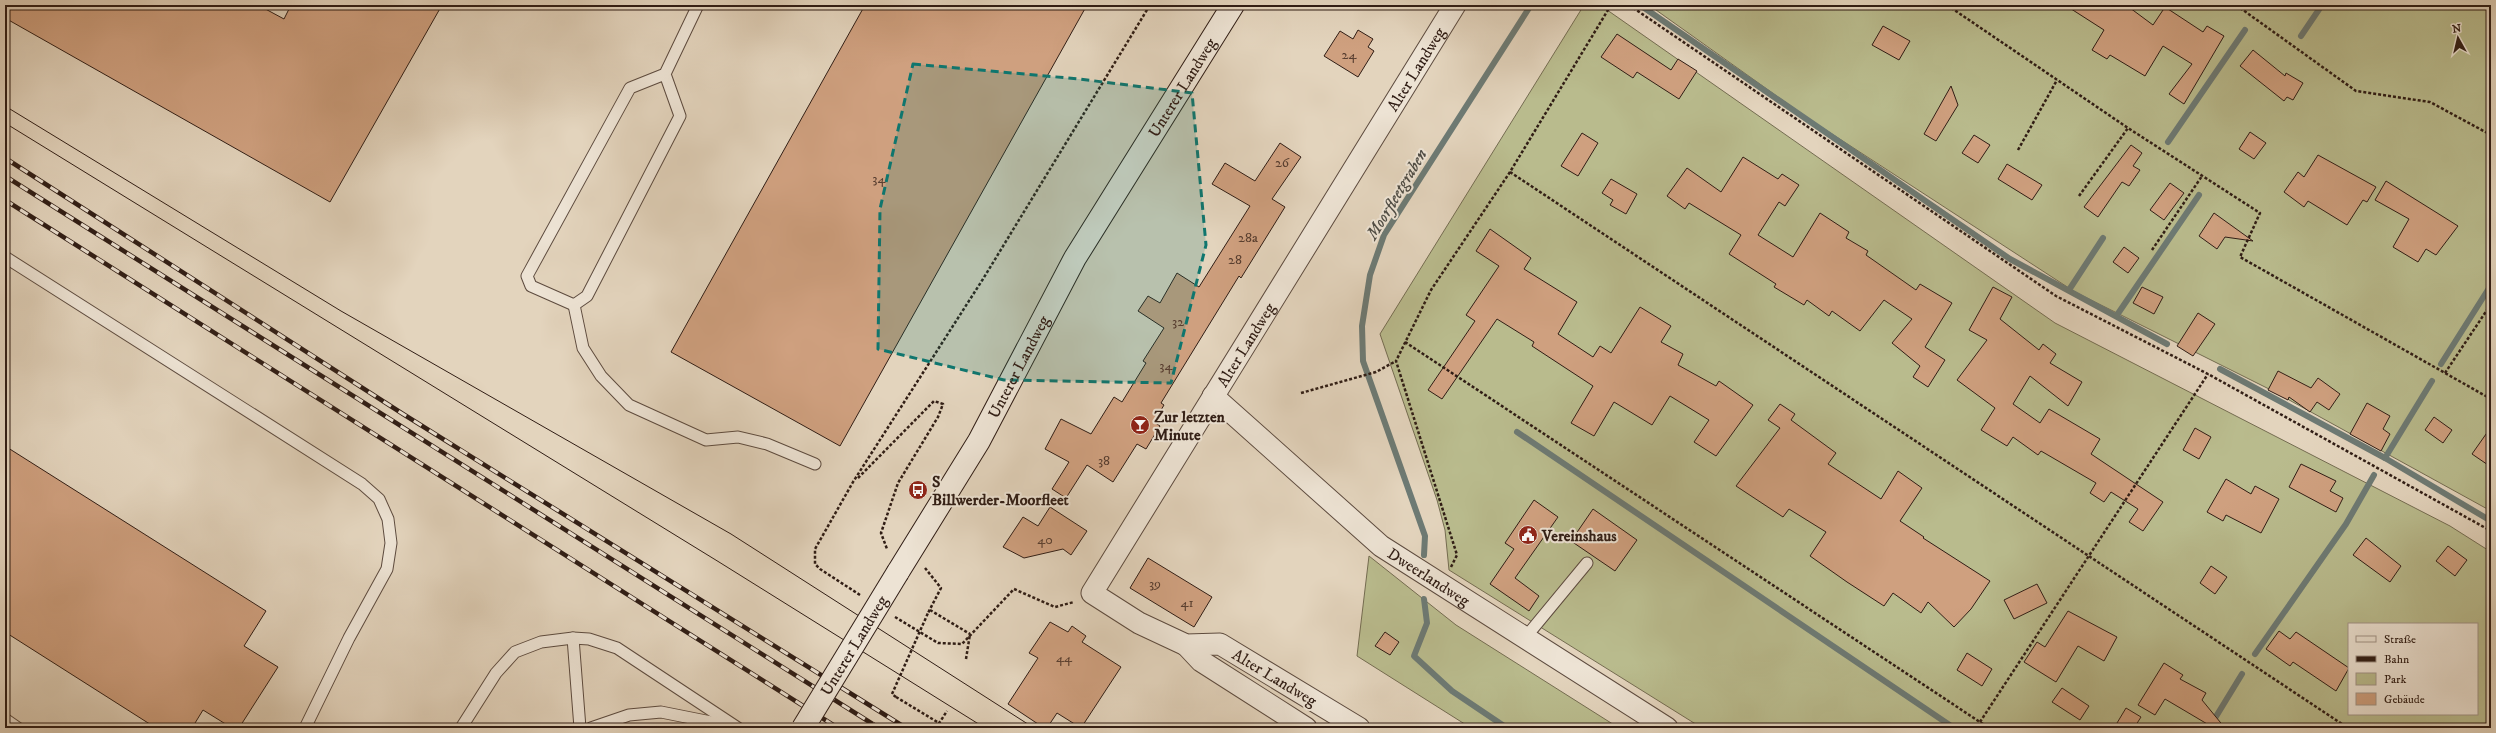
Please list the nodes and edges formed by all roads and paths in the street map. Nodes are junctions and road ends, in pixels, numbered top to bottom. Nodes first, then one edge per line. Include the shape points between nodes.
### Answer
1 (698, 5) edge
2 (1150, 5) edge
3 (1233, 5) edge
4 (1455, 5) edge
5 (1611, 5) edge
6 (1629, 5) edge
7 (1947, 5) edge
8 (2236, 5) edge
9 (665, 74) junction
10 (2057, 80) junction
11 (2128, 128) junction
12 (2491, 135) edge
13 (2018, 150) dead end
14 (1510, 172) junction
15 (2202, 176) junction
16 (2079, 196) dead end
17 (2152, 250) dead end
18 (5, 257) edge
19 (2491, 304) edge
20 (574, 305) junction
21 (1405, 342) junction
22 (1396, 361) junction
23 (2445, 372) junction
24 (2208, 374) junction
25 (1301, 393) dead end
26 (1213, 396) junction
27 (2491, 399) edge
28 (815, 464) dead end
29 (853, 482) junction
30 (2491, 531) edge
31 (818, 544) dead end
32 (2088, 556) junction
33 (1587, 562) dead end
34 (900, 568) junction
35 (1442, 586) junction
36 (1092, 593) junction
37 (930, 610) junction
38 (970, 634) junction
39 (573, 638) junction
40 (1525, 638) junction
41 (1186, 645) junction
42 (966, 659) dead end
43 (947, 711) dead end
44 (5, 719) edge
45 (1980, 722) junction
46 (939, 723) junction
47 (18, 728) edge
48 (305, 728) edge
49 (460, 728) edge
50 (580, 728) edge
51 (591, 728) edge
52 (738, 728) edge
53 (803, 728) edge
54 (936, 728) edge
55 (1306, 728) edge
56 (1359, 728) edge
57 (1668, 728) edge
58 (1989, 728) edge
59 (2348, 728) edge

1 - 9 lane
2 - 29 path via 983,279
3 - 34 main road, Unterer Landweg via 1075,258 979,440
4 - 26 street, Alter Landweg
5 - 14 path
6 - 24 path via 2056,296
7 - 10 path
8 - 12 path via 2356,90 2430,102
9 - 20 lane via 680,116 587,296
9 - 20 lane via 630,88 527,276 532,286
10 - 11 path
10 - 13 path
11 - 15 path
11 - 16 path
14 - 21 path via 1431,290
14 - 32 path
15 - 17 path
15 - 23 path via 2260,213 2240,256
18 - 48 lane via 362,484 379,499 388,519 391,543 387,570 349,638
19 - 23 path
20 - 28 lane via 583,348 601,376 629,405 706,440 738,437 767,444
21 - 22 path
21 - 45 path
22 - 25 path via 1376,372
22 - 35 path via 1457,555
23 - 27 path
24 - 30 path
24 - 32 path
26 - 35 street, Dweerlandweg via 1381,546
26 - 36 street, Alter Landweg
29 - 31 path
29 - 34 path via 934,401 943,404 938,417 898,483 881,533 884,547
32 - 45 path
32 - 59 path
33 - 40 lane
34 - 37 path via 918,573 923,566 941,588
34 - 53 main road, Unterer Landweg, bridge
35 - 40 street, Dweerlandweg
36 - 38 path via 1069,605 1055,607 1014,589
36 - 41 street, Alter Landweg via 1139,623
37 - 38 path
37 - 46 path, bridge via 892,694
38 - 42 path
39 - 49 lane via 541,642 515,652 496,672
39 - 50 lane
39 - 52 lane via 589,639 616,648
40 - 57 street, Dweerlandweg
41 - 55 street, Alter Landweg via 1201,661
41 - 56 street, Alter Landweg via 1220,644
43 - 46 path
44 - 47 lane
45 - 58 path
46 - 54 path
51 - 52 lane via 628,716 661,712

